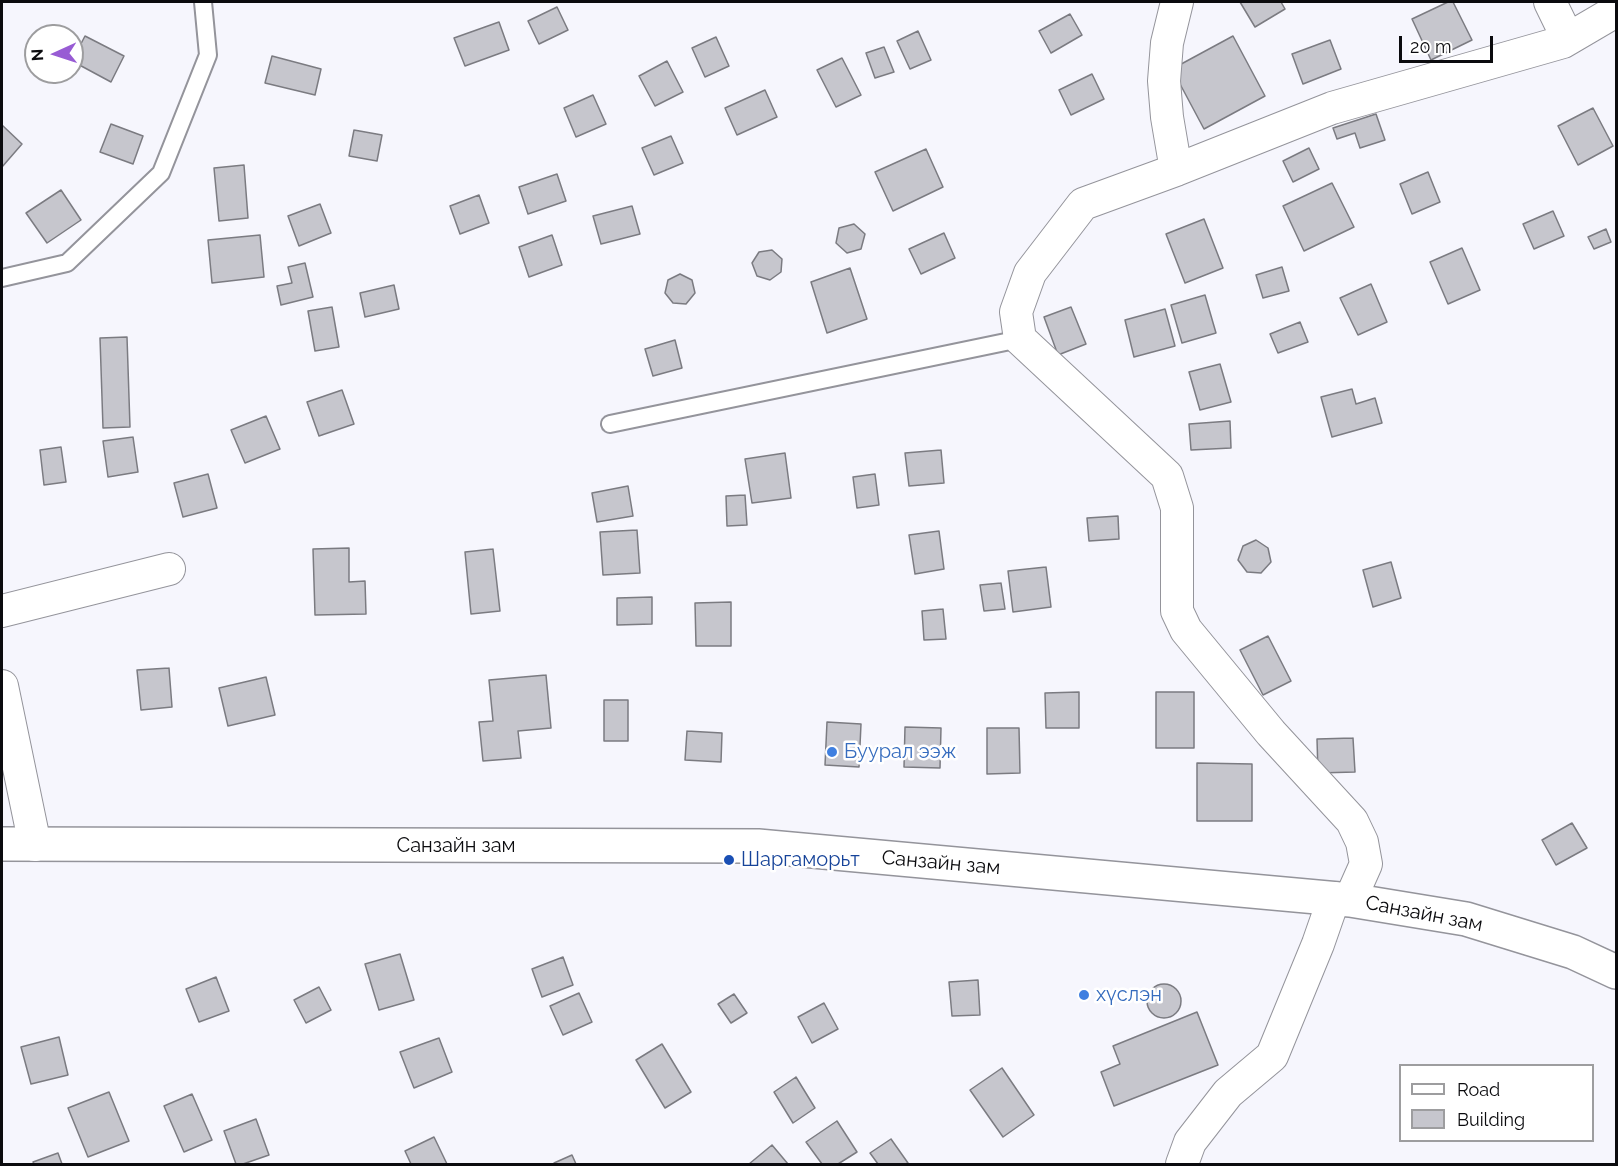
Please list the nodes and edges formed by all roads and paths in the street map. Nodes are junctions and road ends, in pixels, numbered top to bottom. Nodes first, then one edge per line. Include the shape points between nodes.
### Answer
1 (203, 2) edge
2 (1177, 2) edge
3 (1550, 2) edge
4 (1617, 11) edge
5 (1568, 39) junction
6 (1176, 170) junction
7 (2, 278) edge
8 (1020, 339) junction
9 (610, 424) dead end
10 (169, 569) dead end
11 (2, 611) edge
12 (2, 686) edge
13 (2, 844) edge
14 (35, 845) junction
15 (1342, 899) junction
16 (1617, 972) edge
17 (1182, 1164) edge

1 - 7 lane via 208,55 161,173 67,263
2 - 6 street via 1167,43 1164,81
3 - 5 street
4 - 5 street
5 - 6 street via 1332,108
6 - 8 street via 1083,204 1030,273 1016,312
8 - 9 lane
8 - 15 street via 1167,476 1177,508 1177,611 1186,630 1271,733 1352,821 1362,842 1366,864
10 - 11 street
12 - 14 street
13 - 14 main road, Санзайн зам
14 - 15 main road, Санзайн зам via 758,846
15 - 16 main road, Санзайн зам via 1466,919 1573,952
15 - 17 street via 1318,944 1272,1056 1228,1093 1190,1142

